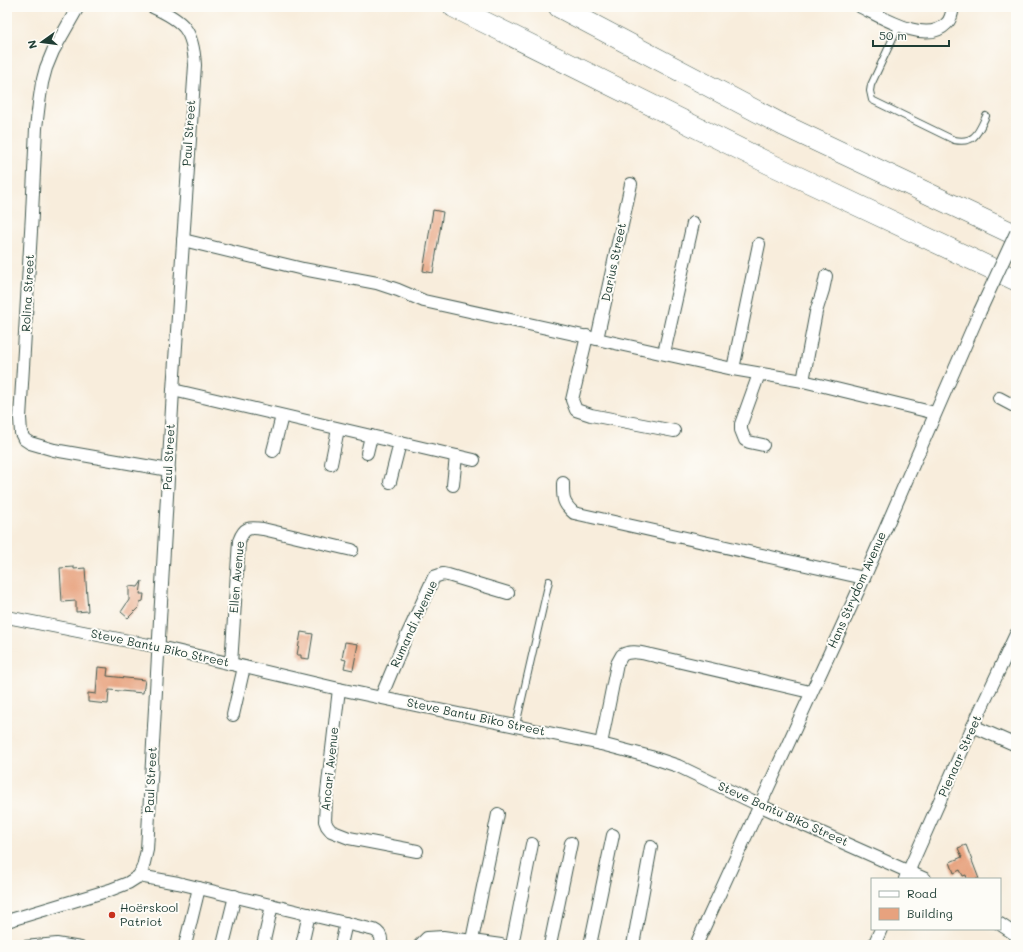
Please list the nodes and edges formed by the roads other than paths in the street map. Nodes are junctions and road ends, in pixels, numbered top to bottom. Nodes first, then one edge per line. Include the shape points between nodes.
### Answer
1 (78, 7) edge
2 (153, 7) edge
3 (454, 7) edge
4 (559, 7) edge
5 (861, 7) edge
6 (953, 7) edge
7 (899, 25) junction
8 (986, 116) dead end
9 (631, 184) dead end
10 (693, 223) dead end
11 (1016, 234) edge
12 (183, 240) junction
13 (759, 244) dead end
14 (826, 276) dead end
15 (1016, 280) edge
16 (592, 338) junction
17 (664, 353) junction
18 (733, 369) junction
19 (758, 374) junction
20 (803, 381) junction
21 (173, 390) junction
22 (999, 398) dead end
23 (1016, 407) edge
24 (935, 413) junction
25 (282, 416) junction
26 (338, 429) junction
27 (674, 431) dead end
28 (371, 436) junction
29 (400, 443) junction
30 (763, 445) dead end
31 (273, 451) dead end
32 (367, 453) dead end
33 (456, 456) junction
34 (474, 460) dead end
35 (331, 464) dead end
36 (169, 470) junction
37 (390, 482) dead end
38 (563, 483) dead end
39 (454, 485) dead end
40 (352, 550) dead end
41 (864, 578) junction
42 (549, 581) dead end
43 (508, 593) dead end
44 (7, 617) edge
45 (1016, 634) edge
46 (159, 647) junction
47 (231, 664) junction
48 (244, 667) junction
49 (339, 689) junction
50 (810, 692) junction
51 (381, 697) junction
52 (233, 715) dead end
53 (516, 725) junction
54 (973, 726) junction
55 (601, 744) junction
56 (1016, 745) edge
57 (761, 806) junction
58 (498, 814) dead end
59 (613, 835) dead end
60 (571, 842) dead end
61 (532, 844) dead end
62 (651, 847) dead end
63 (417, 851) dead end
64 (907, 875) edge
65 (139, 876) junction
66 (920, 878) edge
67 (199, 888) junction
68 (235, 896) junction
69 (272, 905) junction
70 (309, 914) junction
71 (7, 921) edge
72 (346, 923) junction
73 (1001, 925) edge
74 (881, 930) edge
75 (1016, 935) edge
76 (464, 941) edge
77 (13, 945) edge
78 (81, 945) edge
79 (185, 945) edge
80 (223, 945) edge
81 (263, 945) edge
82 (302, 945) edge
83 (341, 945) edge
84 (381, 945) edge
85 (420, 945) edge
86 (499, 945) edge
87 (512, 945) edge
88 (550, 945) edge
89 (590, 945) edge
90 (633, 945) edge
91 (696, 945) edge
92 (874, 945) edge

1 - 36 street, Rolina Street via 46,68 39,103 21,432 24,439 30,443 49,449
2 - 12 street, Paul Street via 187,29 194,47 195,65
3 - 15 highway via 760,159
4 - 11 highway via 783,125
5 - 7 street
6 - 7 street via 951,17 938,29 927,32 915,31
7 - 8 lane via 871,85 872,100 960,141 974,138
9 - 16 street, Darius Street
10 - 17 street
11 - 24 street, Hans Strydom Avenue, bridge
12 - 16 street via 303,269 377,283 424,301
12 - 21 street, Paul Street
13 - 18 street
14 - 20 street via 816,312
16 - 17 street
16 - 27 street, Darius Street via 572,400 576,410
17 - 18 street
18 - 19 street
19 - 20 street
19 - 30 street via 741,430 745,440
20 - 24 street
21 - 25 street
21 - 36 street, Paul Street
22 - 23 street
24 - 41 street, Hans Strydom Avenue
25 - 26 street
25 - 31 street
26 - 28 street
26 - 35 street
28 - 29 street
28 - 32 street
29 - 33 street
29 - 37 street
33 - 34 street
33 - 39 street
36 - 46 street, Paul Street
38 - 41 street via 563,500 574,512
40 - 47 street, Ellen Avenue via 263,529 246,529 242,532 239,541
41 - 50 street, Hans Strydom Avenue
42 - 53 lane
43 - 51 street, Rumandi Avenue via 448,575 434,577
44 - 46 street, Steve Bantu Biko Street
45 - 54 street, Pienaar Street
46 - 47 street, Steve Bantu Biko Street
46 - 65 street, Paul Street via 146,850
47 - 48 street, Steve Bantu Biko Street
48 - 49 street, Steve Bantu Biko Street
48 - 52 street
49 - 51 street, Steve Bantu Biko Street
49 - 63 street, Ancari Avenue via 326,801 327,826 331,831 349,838
50 - 55 street via 651,655 627,653 622,655 617,664
50 - 57 street, Hans Strydom Avenue
51 - 53 street, Steve Bantu Biko Street
53 - 55 street, Steve Bantu Biko Street
54 - 56 street
54 - 64 street, Pienaar Street
55 - 57 street, Steve Bantu Biko Street via 678,766
57 - 64 street, Steve Bantu Biko Street
57 - 91 street, Hans Strydom Avenue
58 - 76 street
59 - 89 street
60 - 88 street
61 - 87 street
62 - 90 street
64 - 66 street, Steve Bantu Biko Street
65 - 67 street
65 - 71 street via 110,890
67 - 68 street
67 - 79 street
68 - 69 street
68 - 80 street
69 - 70 street
69 - 81 street
70 - 72 street
70 - 82 street
72 - 83 street
72 - 84 street via 379,932
73 - 75 street
74 - 92 street
76 - 85 street via 433,937 427,938
76 - 86 street
77 - 78 lane via 57,941

